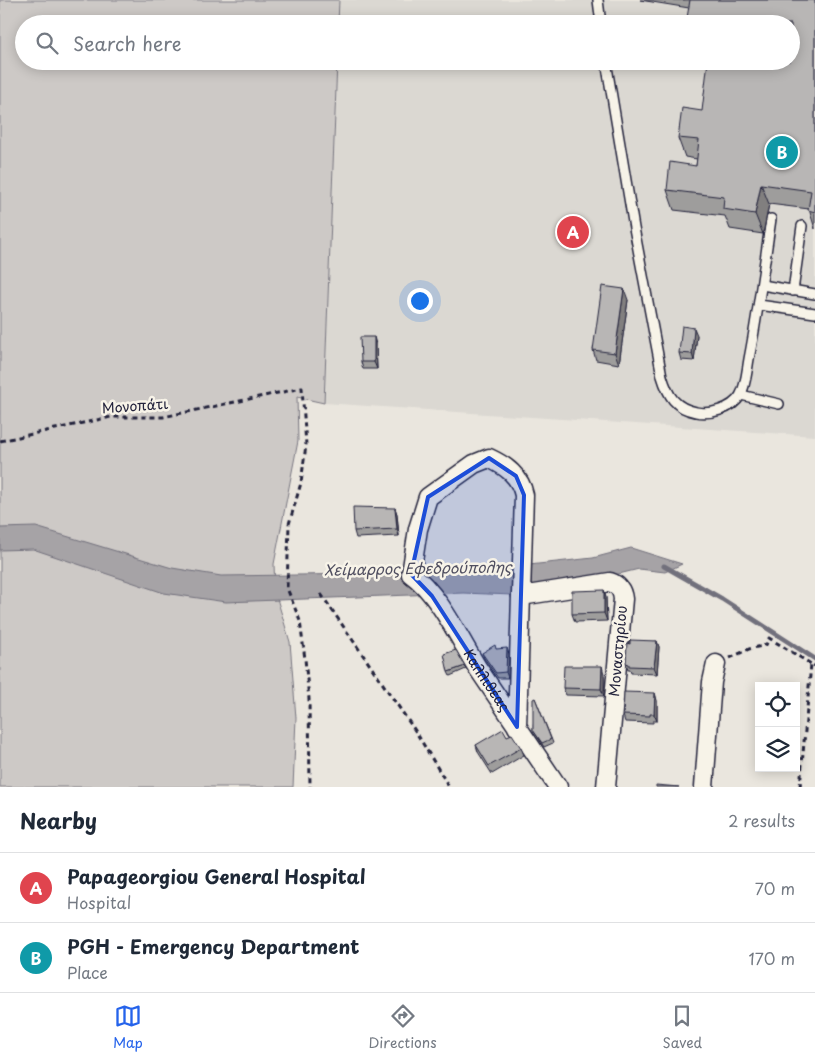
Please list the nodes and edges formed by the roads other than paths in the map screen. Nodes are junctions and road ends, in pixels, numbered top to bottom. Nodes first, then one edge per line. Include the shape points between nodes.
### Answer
1 (598, 0) edge
2 (600, 15) edge
3 (608, 70) edge
4 (771, 220) dead end
5 (802, 226) dead end
6 (762, 285) junction
7 (793, 290) junction
8 (815, 294) edge
9 (759, 305) junction
10 (815, 313) edge
11 (741, 394) junction
12 (779, 404) dead end
13 (521, 596) junction
14 (716, 664) road end
15 (517, 727) junction
16 (558, 787) edge
17 (606, 787) edge
18 (704, 787) edge

1 - 2 lane
3 - 11 lane via 647,300 667,392 676,404 702,413 722,409
4 - 6 lane
5 - 7 lane
6 - 7 lane
6 - 9 lane
7 - 8 lane
9 - 10 lane
9 - 11 lane
11 - 12 lane
13 - 15 street
13 - 15 street, Καλλιθέας via 522,486 516,476 489,458 474,464 428,497 424,503 411,574 432,596
13 - 17 street, Μοναστηρίου via 610,582 622,590
14 - 18 street
15 - 16 street, Καλλιθέας

